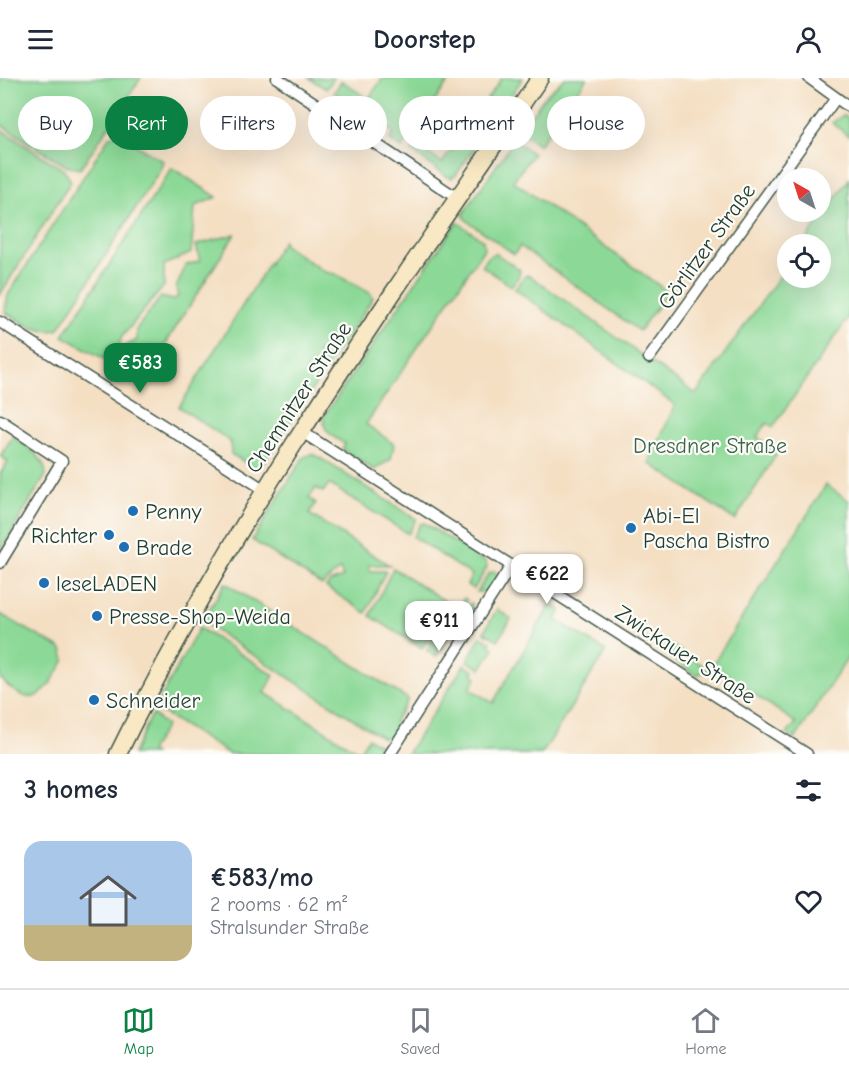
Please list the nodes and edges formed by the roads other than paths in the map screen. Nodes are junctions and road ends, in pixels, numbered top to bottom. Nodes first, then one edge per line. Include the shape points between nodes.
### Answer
1 (276, 78) edge
2 (540, 78) edge
3 (808, 78) edge
4 (836, 98) junction
5 (849, 107) edge
6 (457, 198) junction
7 (0, 322) edge
8 (649, 358) dead end
9 (0, 420) edge
10 (302, 432) junction
11 (265, 490) junction
12 (0, 563) edge
13 (512, 566) junction
14 (118, 754) edge
15 (390, 754) edge
16 (807, 754) edge

1 - 6 street
2 - 6 street, Chemnitzer Straße
3 - 4 street
4 - 5 street
4 - 8 street, Görlitzer Straße
6 - 10 street, Chemnitzer Straße
7 - 11 street
9 - 12 street via 62,460
10 - 11 street, Chemnitzer Straße
10 - 13 street, Zwickauer Straße
11 - 14 street, Chemnitzer Straße via 189,618
13 - 15 street
13 - 16 street, Zwickauer Straße

